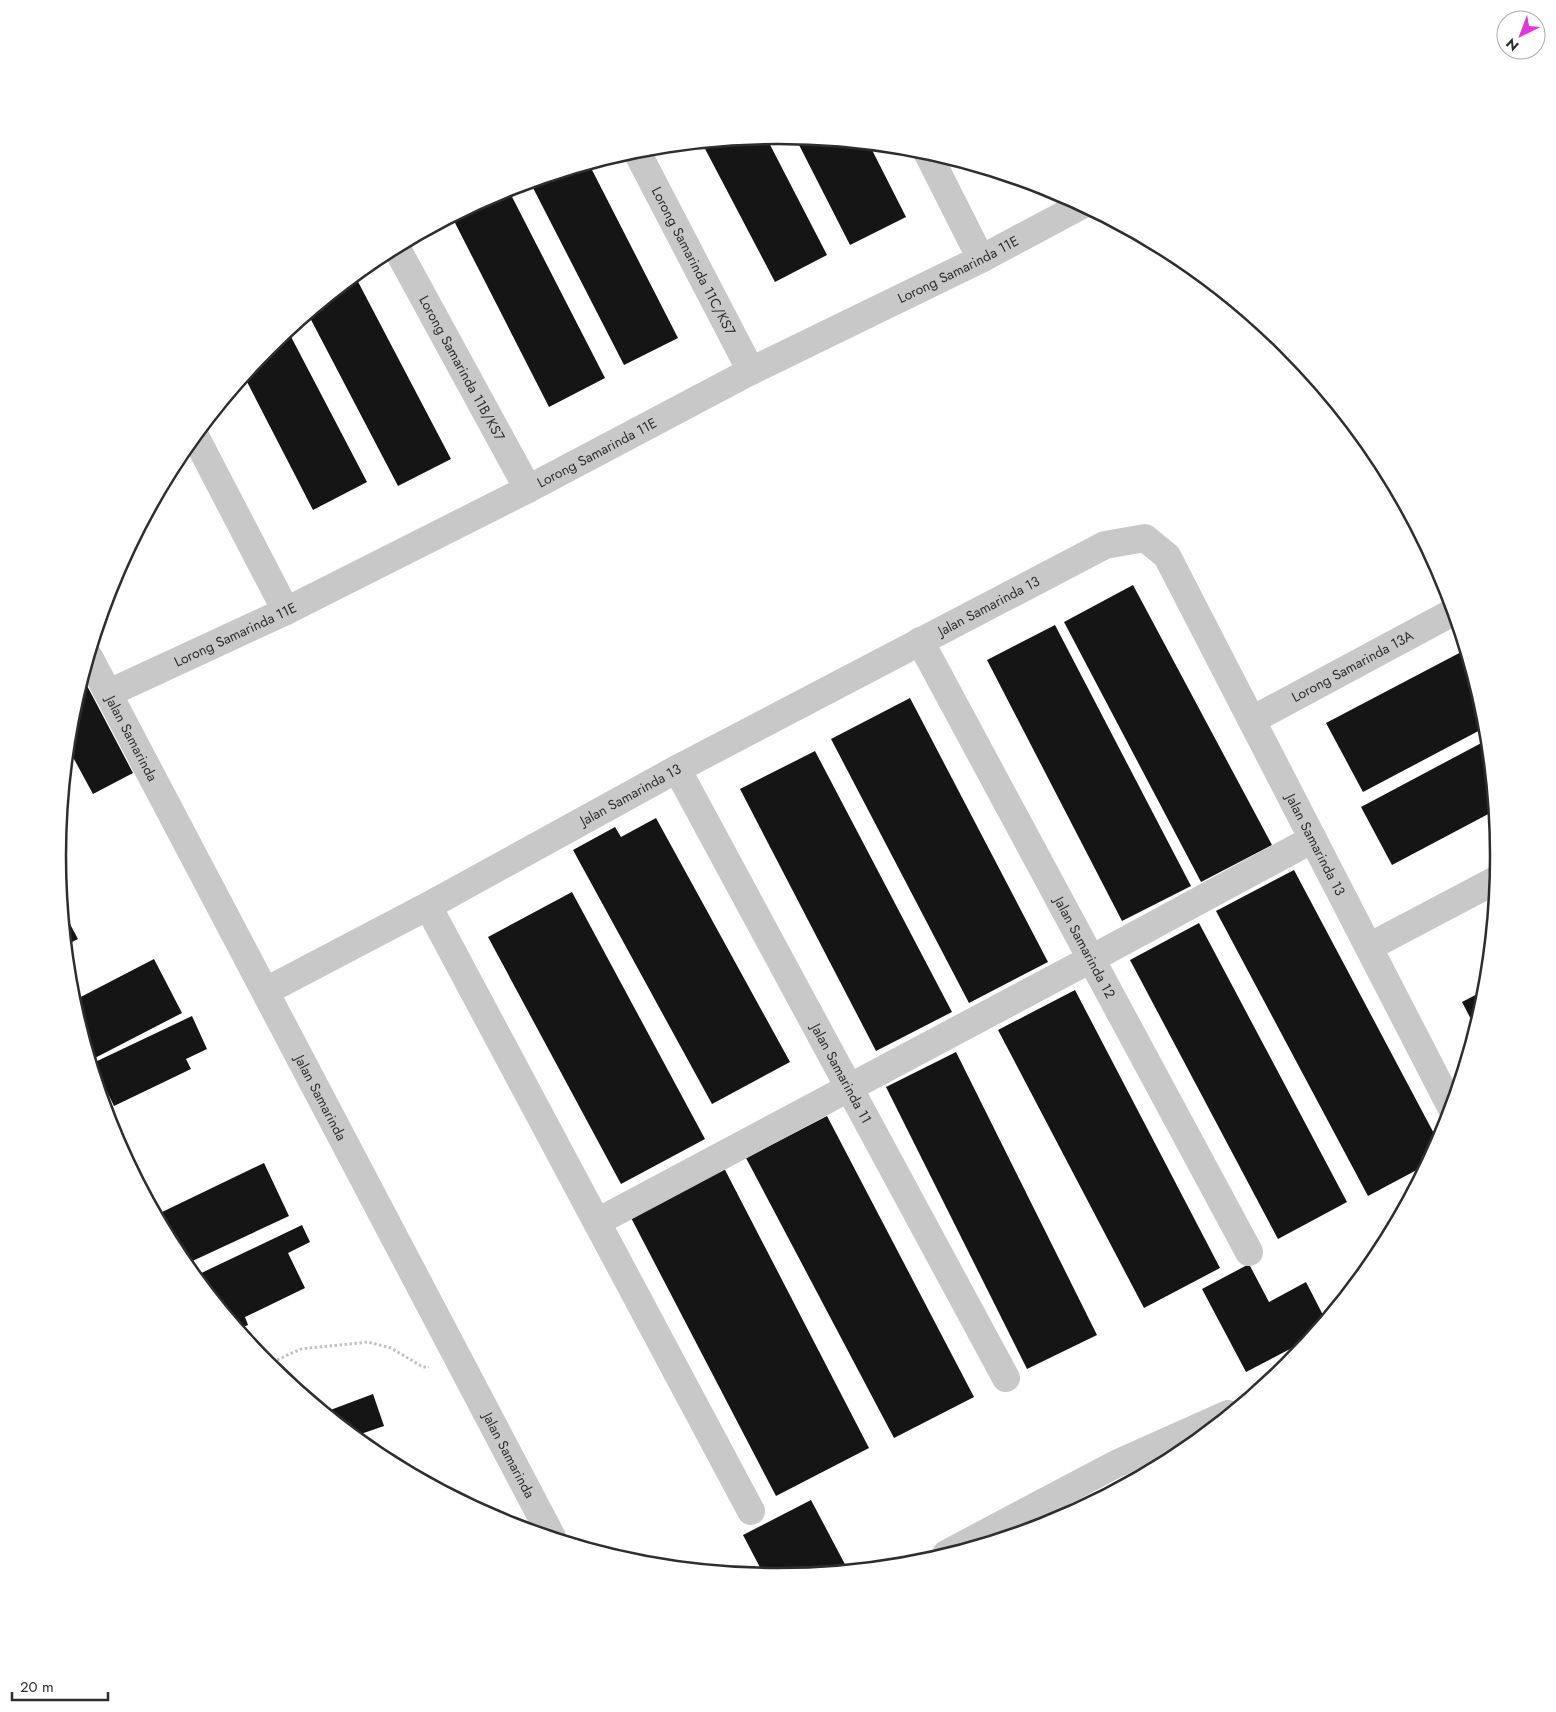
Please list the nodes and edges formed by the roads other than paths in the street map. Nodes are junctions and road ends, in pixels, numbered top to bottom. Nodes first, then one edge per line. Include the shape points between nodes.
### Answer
1 (640, 158) edge
2 (932, 162) edge
3 (1075, 210) edge
4 (400, 254) edge
5 (981, 259) junction
6 (751, 371) junction
7 (199, 443) edge
8 (528, 489) junction
9 (286, 611) junction
10 (1448, 615) edge
11 (920, 642) junction
12 (93, 664) edge
13 (109, 693) junction
14 (1252, 720) junction
15 (677, 770) junction
16 (1313, 838) junction
17 (1489, 884) edge
18 (428, 906) junction
19 (1369, 947) junction
20 (1091, 959) junction
21 (266, 991) junction
22 (849, 1088) junction
23 (1447, 1098) edge
24 (597, 1222) junction
25 (1249, 1252) dead end
26 (1006, 1378) dead end
27 (1209, 1423) edge
28 (751, 1511) dead end
29 (548, 1530) edge
30 (973, 1540) edge

1 - 6 street, Lorong Samarinda 11C/KS7
2 - 5 street
3 - 5 street, Lorong Samarinda 11E
4 - 8 street, Lorong Samarinda 11B/KS7
5 - 6 street, Lorong Samarinda 11E
6 - 8 street, Lorong Samarinda 11E
7 - 9 street
8 - 9 street, Lorong Samarinda 11E
9 - 13 street, Lorong Samarinda 11E
10 - 14 street, Lorong Samarinda 13A
11 - 14 street, Jalan Samarinda 13 via 1105,545 1145,538 1167,556
11 - 15 street, Jalan Samarinda 13
11 - 20 street, Jalan Samarinda 12
12 - 13 street, Jalan Samarinda
13 - 21 street, Jalan Samarinda
14 - 16 street, Jalan Samarinda 13
15 - 18 street, Jalan Samarinda 13
15 - 22 street, Jalan Samarinda 11
16 - 19 street, Jalan Samarinda 13
16 - 20 street
17 - 19 street
18 - 21 street, Jalan Samarinda 13
18 - 24 street
19 - 23 street, Jalan Samarinda 13
20 - 22 street
20 - 25 street, Jalan Samarinda 12
21 - 29 street, Jalan Samarinda
22 - 24 street
22 - 26 street, Jalan Samarinda 11
24 - 28 street
27 - 30 street via 1116,1464

